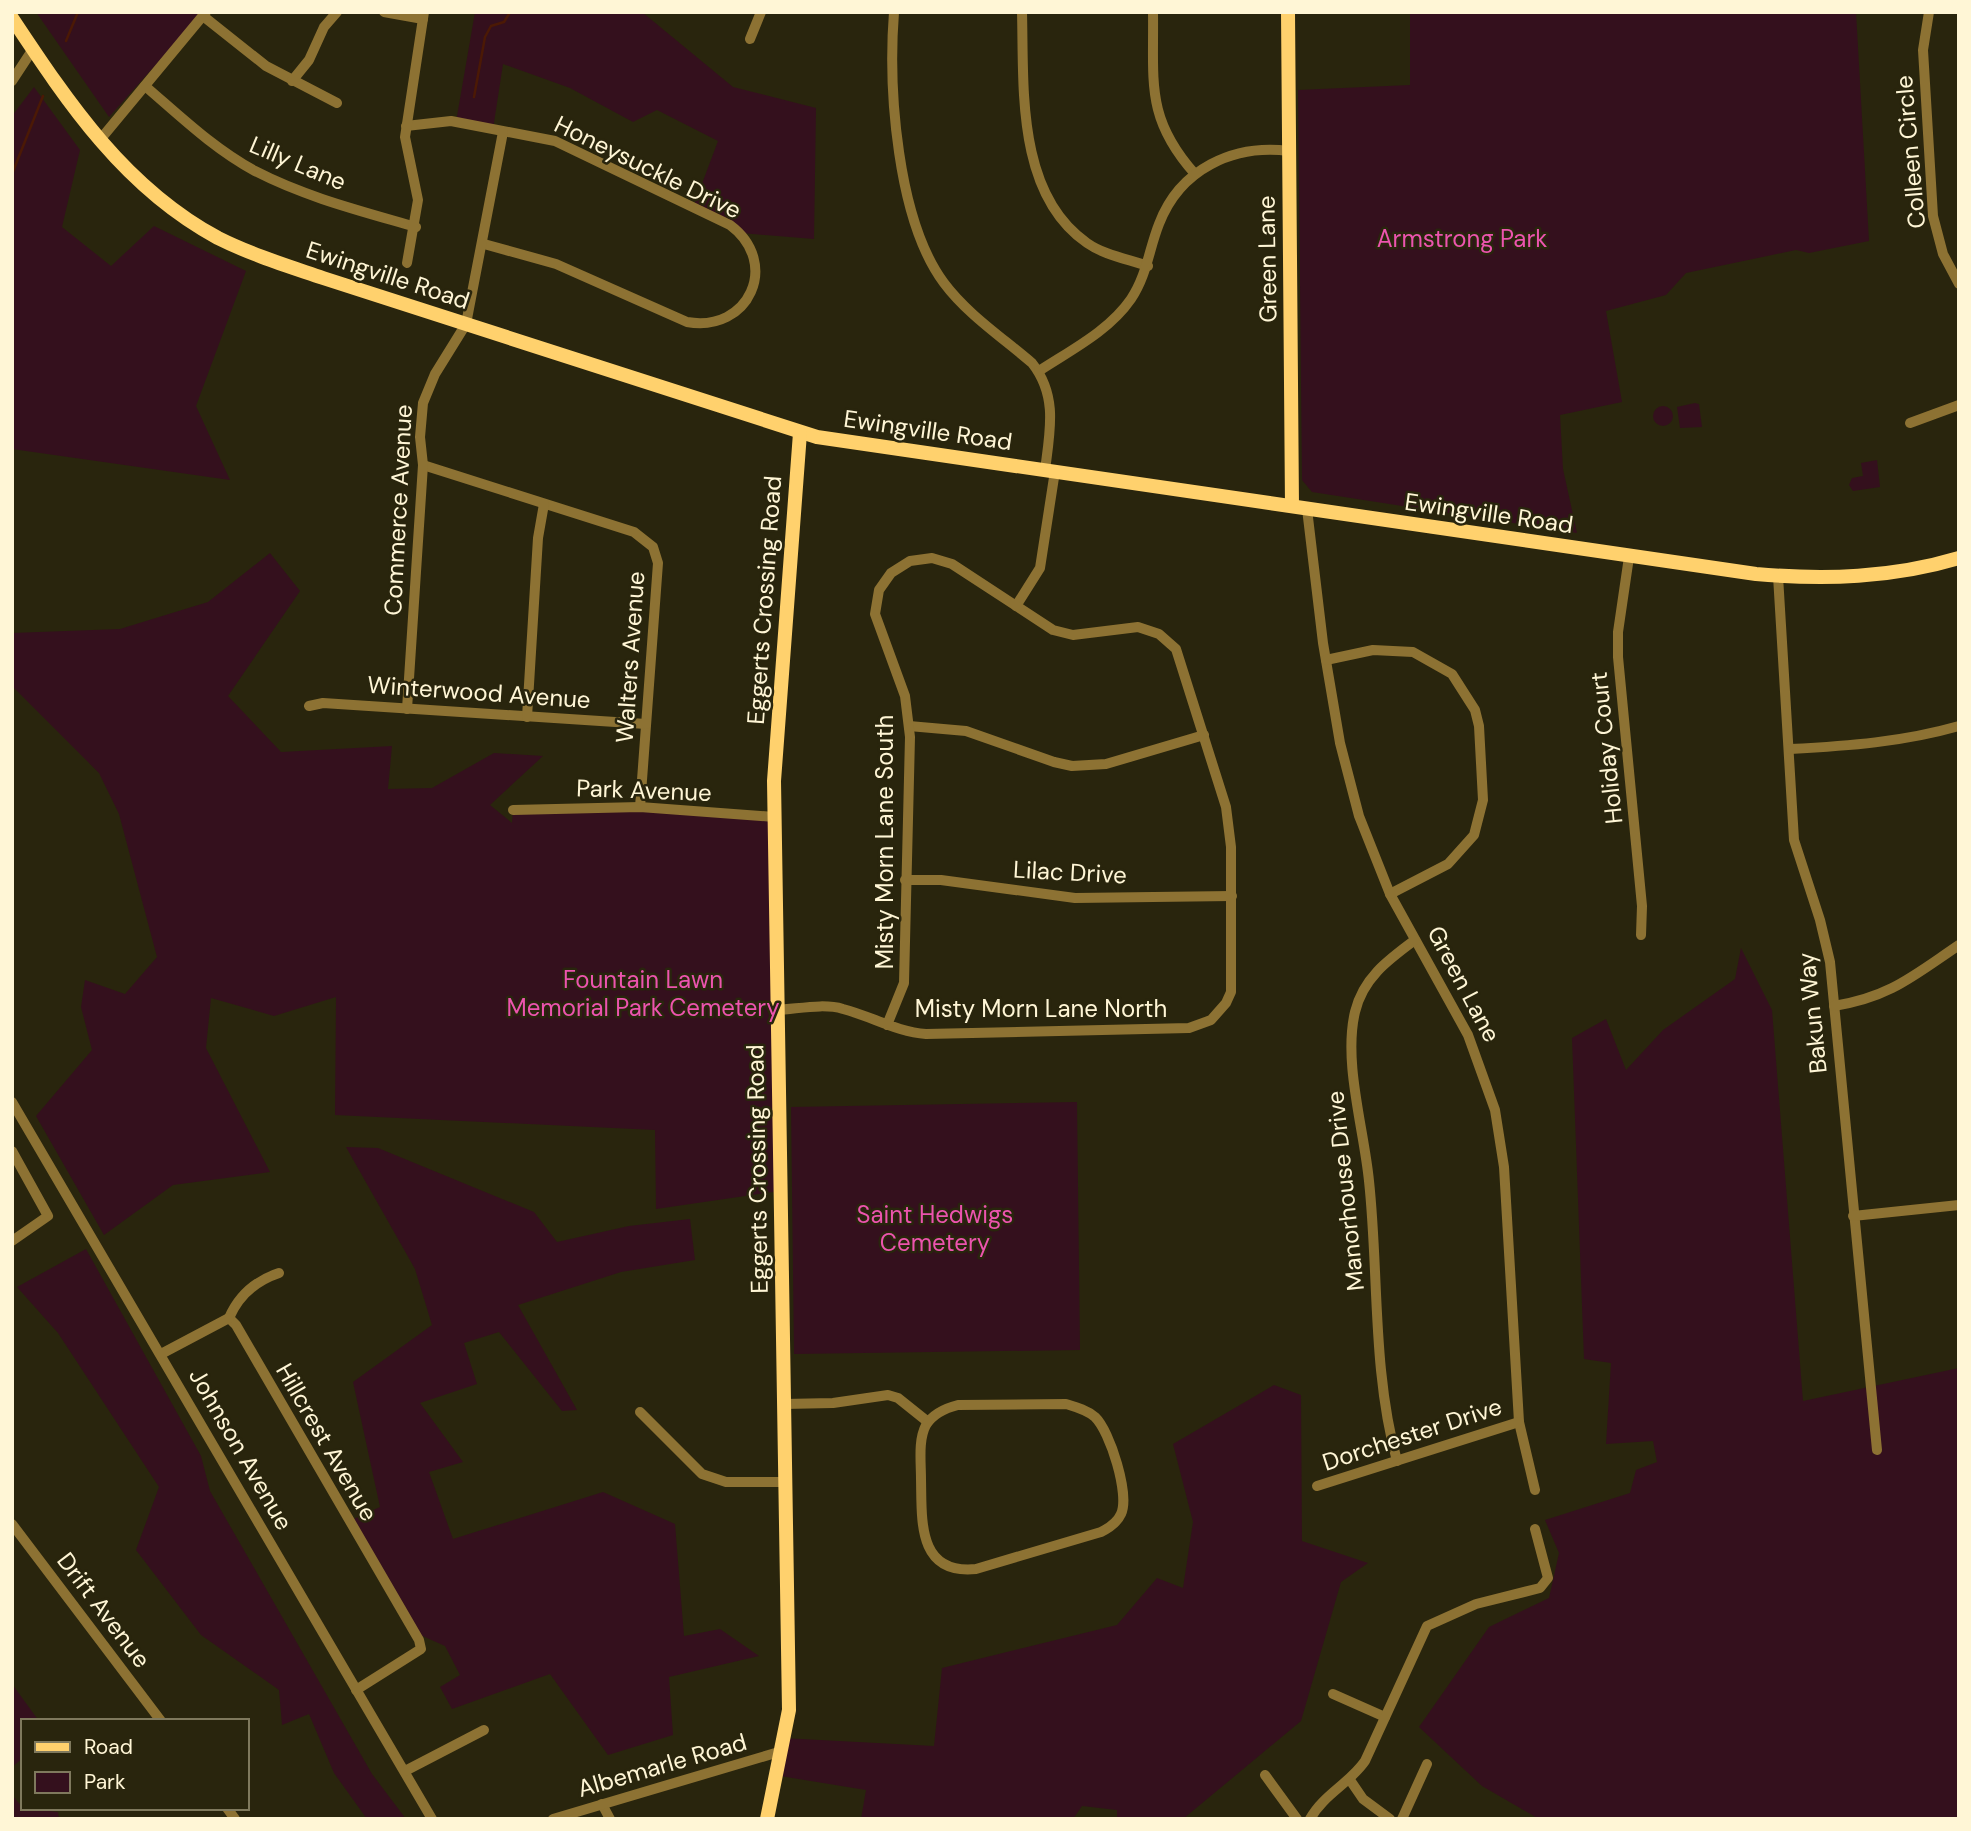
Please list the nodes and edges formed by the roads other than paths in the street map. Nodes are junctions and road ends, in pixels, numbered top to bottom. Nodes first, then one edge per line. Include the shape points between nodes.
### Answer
1 (337, 12) edge
2 (384, 12) edge
3 (761, 12) edge
4 (894, 12) edge
5 (1022, 12) edge
6 (1153, 12) edge
7 (1288, 12) edge
8 (1929, 12) edge
9 (205, 14) edge
10 (424, 15) edge
11 (12, 18) edge
12 (750, 39) dead end
13 (33, 49) junction
14 (12, 81) edge
15 (292, 81) junction
16 (145, 86) junction
17 (337, 103) dead end
18 (406, 126) junction
19 (503, 132) junction
20 (99, 141) junction
21 (1289, 151) junction
22 (1195, 174) junction
23 (416, 227) junction
24 (484, 244) junction
25 (407, 264) dead end
26 (1148, 266) junction
27 (1959, 284) edge
28 (466, 324) junction
29 (1039, 371) junction
30 (1959, 405) edge
31 (1910, 423) dead end
32 (800, 433) junction
33 (423, 465) junction
34 (1050, 471) junction
35 (544, 504) junction
36 (1299, 507) junction
37 (1629, 557) junction
38 (1959, 558) edge
39 (1778, 576) junction
40 (1016, 606) junction
41 (1326, 660) junction
42 (309, 706) dead end
43 (407, 709) junction
44 (527, 717) junction
45 (646, 724) junction
46 (909, 726) junction
47 (1959, 726) edge
48 (1204, 735) junction
49 (1790, 748) junction
50 (640, 807) junction
51 (513, 810) dead end
52 (774, 817) junction
53 (905, 880) junction
54 (1391, 894) junction
55 (1232, 896) junction
56 (1641, 935) dead end
57 (1415, 940) junction
58 (1959, 945) edge
59 (1834, 1006) junction
60 (777, 1010) junction
61 (887, 1025) junction
62 (12, 1102) edge
63 (12, 1151) edge
64 (1959, 1205) edge
65 (1853, 1216) junction
66 (12, 1241) edge
67 (279, 1273) dead end
68 (229, 1318) junction
69 (161, 1354) junction
70 (783, 1404) junction
71 (640, 1412) dead end
72 (928, 1422) junction
73 (1519, 1422) junction
74 (1877, 1450) dead end
75 (1396, 1461) junction
76 (785, 1482) junction
77 (1317, 1486) dead end
78 (1535, 1490) dead end
79 (12, 1524) edge
80 (1535, 1529) dead end
81 (356, 1690) junction
82 (1333, 1694) dead end
83 (1385, 1717) junction
84 (159, 1719) edge
85 (484, 1730) dead end
86 (782, 1751) junction
87 (1427, 1764) dead end
88 (405, 1772) junction
89 (1265, 1775) dead end
90 (1350, 1780) junction
91 (601, 1804) junction
92 (432, 1819) edge
93 (553, 1819) edge
94 (610, 1819) edge
95 (767, 1819) edge
96 (1297, 1819) edge
97 (1310, 1819) edge
98 (1390, 1819) edge
99 (1402, 1819) edge

1 - 15 street
2 - 10 street
3 - 12 street
4 - 29 street via 897,131 911,205 927,254 959,299
5 - 26 street via 1024,116 1040,177 1062,217 1086,242
6 - 22 street via 1157,115 1171,146
7 - 21 main road, Green Lane
8 - 27 street, Colleen Circle via 1923,50 1933,216 1943,254
9 - 15 street via 266,66
9 - 16 street
10 - 18 street
11 - 13 main road, Ewingville Road
13 - 14 street
13 - 20 main road, Ewingville Road
15 - 17 street
16 - 20 street
16 - 23 street, Lilly Lane via 253,170 307,194
18 - 19 street, Honeysuckle Drive via 451,121
18 - 23 street via 405,148 418,200
19 - 24 street
19 - 24 street, Honeysuckle Drive via 555,141 730,225 751,249 754,283 737,311 719,322 698,324 541,258
20 - 28 main road, Ewingville Road via 169,206 219,238 266,259
21 - 22 street via 1242,152
21 - 36 main road, Green Lane
22 - 26 street via 1165,211
23 - 25 street
24 - 28 street
26 - 29 street via 1131,299 1108,325
28 - 32 main road, Ewingville Road
28 - 33 street, Commerce Avenue via 435,374 423,404
29 - 34 street via 1051,403
30 - 31 street
32 - 34 main road, Ewingville Road
32 - 52 main road, Eggerts Crossing Road
33 - 35 street, Walters Avenue
33 - 43 street, Commerce Avenue
34 - 36 main road, Ewingville Road
34 - 40 street via 1040,568
35 - 44 street
35 - 45 street, Walters Avenue via 640,535 656,555
36 - 37 main road, Ewingville Road
36 - 41 street, Green Lane
37 - 39 main road, Ewingville Road
37 - 56 street, Holiday Court via 1618,657
38 - 39 main road, Ewingville Road via 1871,576
39 - 49 street, Bakun Way
40 - 46 street, Misty Morn Lane South via 952,564 920,558 891,573 876,602 877,625 901,679
40 - 48 street via 1062,634 1138,627 1159,634 1181,658
41 - 54 street, Green Lane via 1350,785
41 - 54 street via 1387,649 1413,652 1452,674 1475,710 1483,800 1474,835 1448,864
42 - 43 street, Winterwood Avenue
43 - 44 street, Winterwood Avenue
44 - 45 street, Winterwood Avenue
45 - 50 street, Walters Avenue
46 - 48 street via 966,731 1072,765 1106,764
46 - 53 street, Misty Morn Lane South
47 - 49 street via 1867,745
48 - 55 street via 1228,820
49 - 59 street, Bakun Way via 1794,840 1826,941
50 - 51 street, Park Avenue
50 - 52 street, Park Avenue
52 - 60 main road, Eggerts Crossing Road
53 - 55 street, Lilac Drive via 942,880 1075,898
53 - 61 street, Misty Morn Lane South via 904,983
54 - 57 street, Green Lane
55 - 61 street, Misty Morn Lane North via 1233,982 1220,1012 1211,1020 1189,1028 926,1034
57 - 73 street, Green Lane via 1468,1035 1495,1110 1504,1167
57 - 75 street, Manorhouse Drive via 1375,971 1359,999 1353,1024 1354,1077 1373,1216 1384,1403
58 - 59 street via 1888,992
59 - 65 street, Bakun Way
60 - 61 street, Misty Morn Lane North via 832,1007
60 - 70 main road, Eggerts Crossing Road
62 - 69 street, Johnson Avenue
63 - 66 street via 48,1216
64 - 65 street
65 - 74 street, Bakun Way
67 - 68 street via 247,1290
68 - 69 street
68 - 81 street, Hillcrest Avenue via 419,1640 421,1650
69 - 81 street, Johnson Avenue
70 - 72 street via 888,1395
70 - 76 main road, Eggerts Crossing Road
71 - 76 street via 702,1474 726,1482
72 - 72 street via 921,1443 922,1524 928,1547 947,1565 964,1571 976,1569 1101,1532 1121,1514 1123,1491 1107,1432 1086,1411 1066,1404 958,1405 942,1410
73 - 75 street, Dorchester Drive
73 - 78 street, Green Lane
75 - 77 street, Dorchester Drive
76 - 86 main road, Eggerts Crossing Road via 789,1710
79 - 84 street, Drift Avenue
80 - 83 street via 1548,1578 1540,1588 1476,1604 1427,1626
81 - 88 street, Johnson Avenue
82 - 83 street
83 - 90 street via 1365,1761
85 - 88 street
86 - 91 street, Albemarle Road
86 - 95 main road, Eggerts Crossing Road
87 - 99 street
88 - 92 street, Johnson Avenue
89 - 96 street
90 - 97 street
90 - 98 street via 1363,1798
91 - 93 street, Albemarle Road
91 - 94 street

